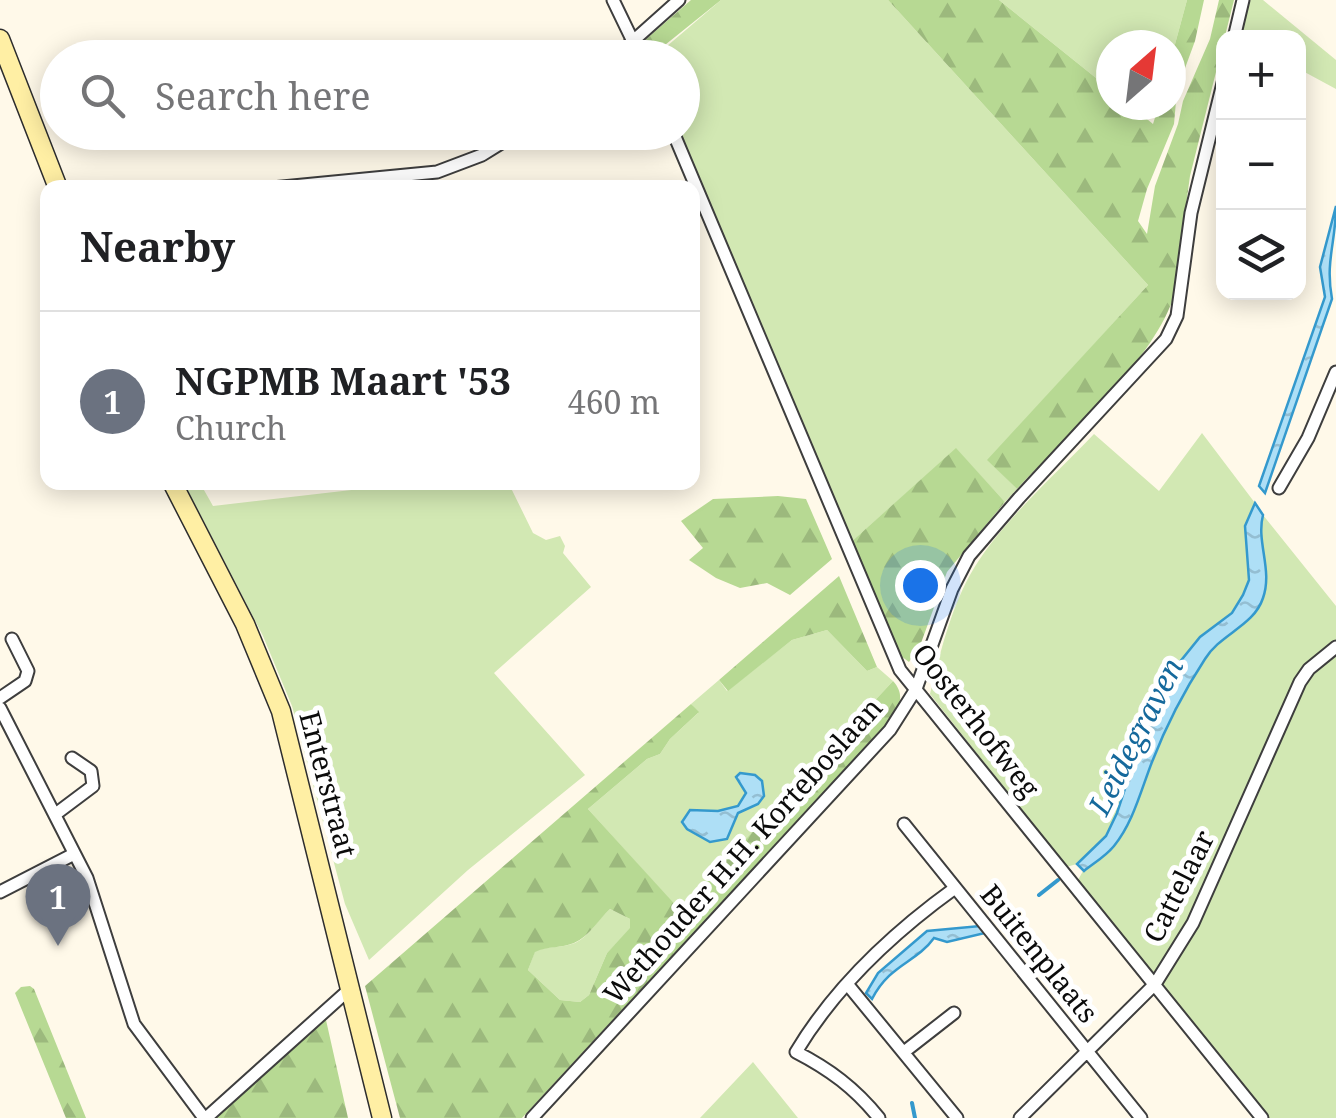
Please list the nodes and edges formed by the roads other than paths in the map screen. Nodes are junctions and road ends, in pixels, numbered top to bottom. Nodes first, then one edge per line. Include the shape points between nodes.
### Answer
1 (613, 0) edge
2 (679, 0) edge
3 (1243, 0) edge
4 (1236, 30) edge
5 (0, 38) edge
6 (634, 40) joint
7 (1216, 112) edge
8 (40, 141) edge
9 (43, 150) edge
10 (490, 150) edge
11 (681, 150) edge
12 (55, 180) edge
13 (354, 180) edge
14 (693, 180) edge
15 (700, 196) edge
16 (1336, 372) edge
17 (1279, 488) dead end
18 (176, 490) edge
19 (12, 639) dead end
20 (1336, 647) edge
21 (916, 689) junction
22 (0, 698) edge
23 (0, 708) edge
24 (72, 758) dead end
25 (57, 813) junction
26 (904, 824) dead end
27 (74, 854) junction
28 (955, 888) junction
29 (0, 892) edge
30 (848, 984) junction
31 (1154, 984) junction
32 (352, 987) junction
33 (954, 1013) dead end
34 (1087, 1050) junction
35 (904, 1052) junction
36 (205, 1118) edge
37 (382, 1118) edge
38 (532, 1118) edge
39 (879, 1118) edge
40 (958, 1118) edge
41 (1020, 1118) edge
42 (1140, 1118) edge
43 (1262, 1118) edge

1 - 6 street
2 - 6 street
3 - 4 street
5 - 8 main road
7 - 21 street, Wethouder H.H. Korteboslaan via 1172,328 984,536 963,566
9 - 12 main road
10 - 13 street via 437,172
11 - 14 street, Oosterhofweg
15 - 21 street, Oosterhofweg via 890,649
16 - 17 street
18 - 32 main road, Enterstraat via 281,711
19 - 22 street via 28,670 25,681
20 - 31 street, Cattelaar via 1300,682 1193,923
21 - 31 street, Oosterhofweg
21 - 38 street, Wethouder H.H. Korteboslaan via 890,730
23 - 25 street
24 - 25 street via 90,771 92,786
25 - 27 street
26 - 28 street, Buitenplaats
27 - 29 street
27 - 36 street via 134,1024
28 - 30 street, Buitenplaats via 894,935
28 - 34 street, Buitenplaats
30 - 35 street
30 - 39 street, Buitenplaats via 796,1052 831,1070
31 - 34 street, Cattelaar
31 - 43 street, Oosterhofweg
32 - 36 street
32 - 37 main road, Enterstraat
33 - 35 street
34 - 41 street, Cattelaar
34 - 42 street, Buitenplaats
35 - 40 street

